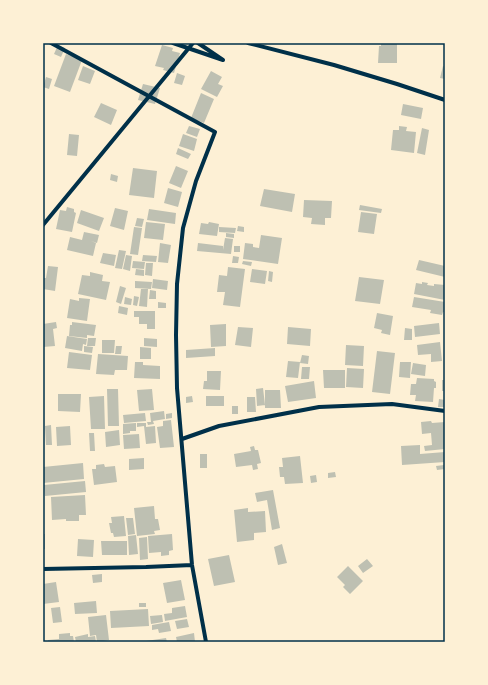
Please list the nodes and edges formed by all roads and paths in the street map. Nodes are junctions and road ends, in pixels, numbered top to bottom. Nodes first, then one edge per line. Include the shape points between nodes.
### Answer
1 (51, 43) edge
2 (173, 43) edge
3 (193, 43) edge
4 (198, 43) edge
5 (248, 43) edge
6 (256, 44) edge
7 (445, 100) edge
8 (43, 225) edge
9 (445, 411) edge
10 (182, 439) junction
11 (192, 565) junction
12 (43, 568) edge
13 (206, 642) edge

1 - 10 street via 215,132 196,181 183,228 177,284 176,335 177,388
2 - 4 street via 223,60
3 - 8 street
5 - 6 street
6 - 7 street via 334,65
9 - 10 street via 392,404 319,407 219,426
10 - 11 street
11 - 12 street
11 - 13 street

